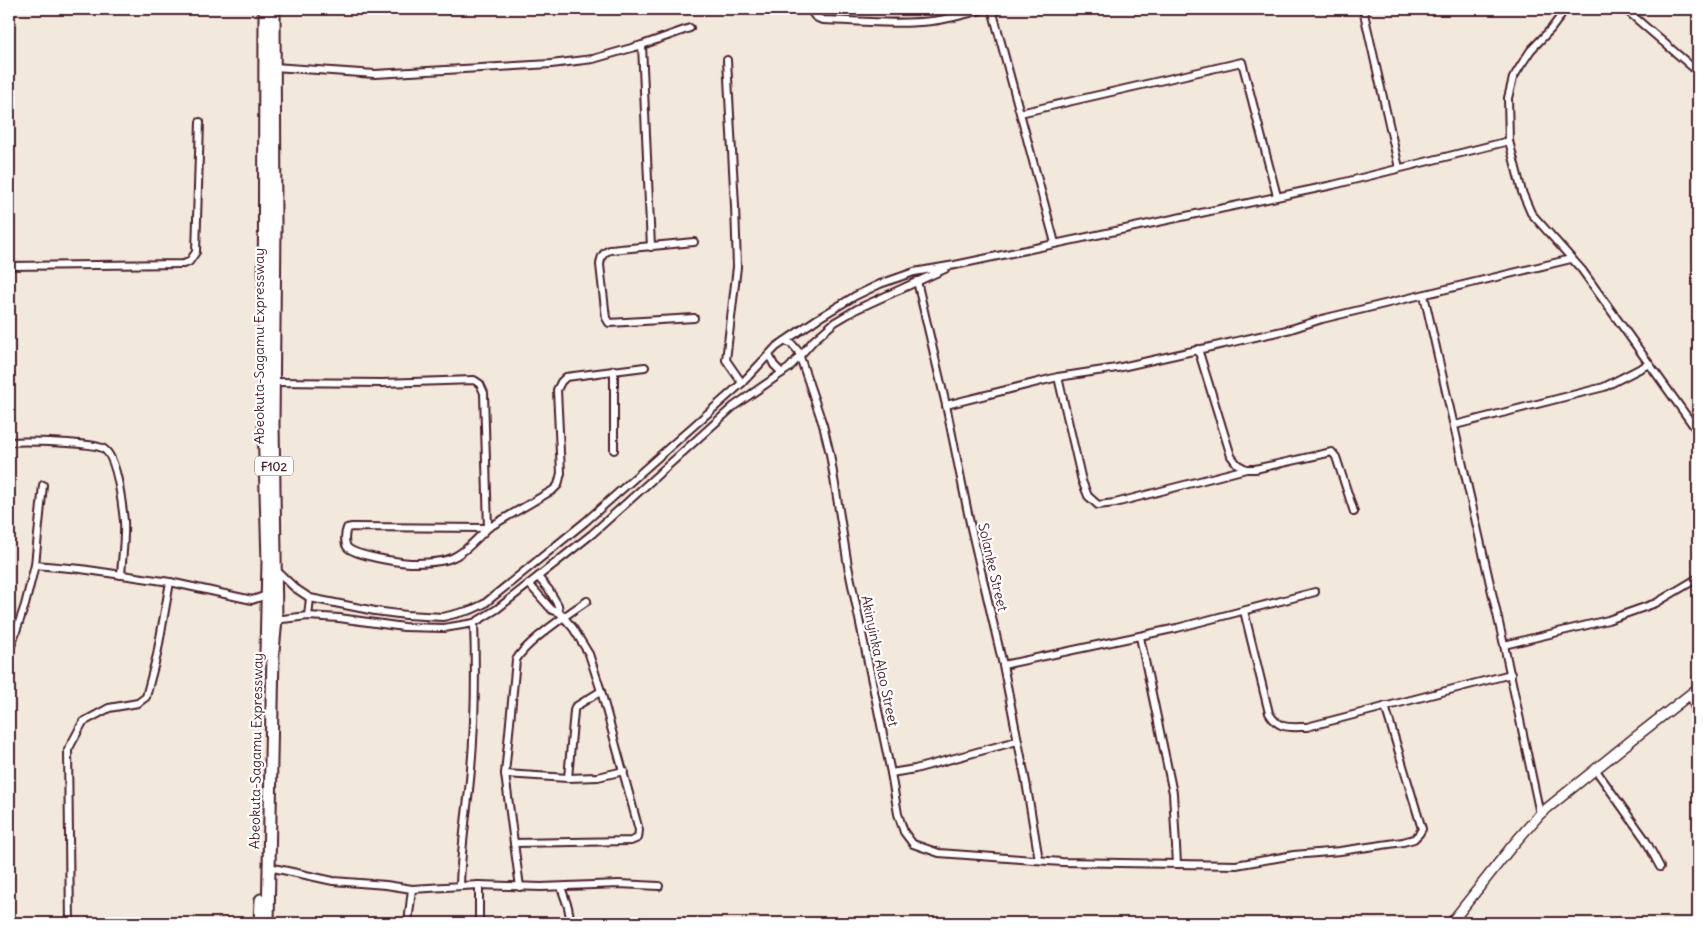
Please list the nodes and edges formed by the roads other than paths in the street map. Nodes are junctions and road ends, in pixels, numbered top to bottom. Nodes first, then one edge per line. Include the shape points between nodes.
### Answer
1 (265, 9) edge
2 (274, 9) edge
3 (811, 9) edge
4 (985, 9) edge
5 (992, 9) edge
6 (1363, 9) edge
7 (1562, 9) edge
8 (1625, 9) edge
9 (690, 28) dead end
10 (642, 45) junction
11 (727, 60) dead end
12 (274, 67) junction
13 (1698, 72) edge
14 (1020, 113) junction
15 (200, 122) dead end
16 (1509, 141) junction
17 (1399, 168) junction
18 (1277, 196) junction
19 (694, 242) dead end
20 (1055, 243) junction
21 (651, 247) junction
22 (1572, 259) junction
23 (955, 265) junction
24 (9, 266) edge
25 (917, 281) junction
26 (1424, 295) junction
27 (694, 318) dead end
28 (786, 340) junction
29 (1198, 349) junction
30 (769, 355) junction
31 (799, 358) junction
32 (1649, 364) junction
33 (645, 367) dead end
34 (614, 370) junction
35 (782, 373) junction
36 (1058, 377) junction
37 (274, 382) junction
38 (742, 383) junction
39 (946, 405) junction
40 (1455, 425) junction
41 (1698, 432) edge
42 (9, 442) edge
43 (614, 450) dead end
44 (1246, 469) junction
45 (44, 485) dead end
46 (1354, 512) dead end
47 (488, 528) junction
48 (35, 565) junction
49 (272, 566) junction
50 (121, 575) junction
51 (538, 578) junction
52 (1698, 578) edge
53 (170, 582) junction
54 (529, 584) junction
55 (1316, 592) dead end
56 (267, 595) junction
57 (310, 598) junction
58 (587, 601) dead end
59 (341, 605) junction
60 (1244, 611) junction
61 (561, 614) junction
62 (308, 616) junction
63 (339, 618) junction
64 (271, 621) junction
65 (474, 623) junction
66 (1140, 637) junction
67 (1504, 645) junction
68 (9, 648) edge
69 (1003, 665) junction
70 (1511, 674) junction
71 (1698, 688) edge
72 (601, 691) junction
73 (1690, 695) junction
74 (1385, 706) junction
75 (1698, 716) edge
76 (1017, 741) junction
77 (1595, 768) junction
78 (624, 771) junction
79 (891, 772) junction
80 (505, 774) junction
81 (568, 778) junction
82 (1540, 814) junction
83 (514, 842) junction
84 (1039, 860) junction
85 (1177, 864) junction
86 (269, 867) junction
87 (1660, 867) dead end
88 (460, 885) junction
89 (479, 885) junction
90 (520, 886) junction
91 (659, 886) dead end
92 (561, 887) junction
93 (412, 889) junction
94 (70, 923) edge
95 (260, 923) edge
96 (268, 923) edge
97 (408, 923) edge
98 (479, 923) edge
99 (570, 923) edge
100 (1451, 923) edge

1 - 49 highway, Abeokuta-Sagamu Expressway / F102 via 264,422
2 - 12 highway, Abeokuta-Sagamu Expressway / F102
3 - 4 street via 816,18 823,20 900,22 939,20
5 - 14 street
6 - 17 street
7 - 16 street via 1513,78 1508,98
8 - 13 street
9 - 10 street
10 - 12 street via 593,59 551,64 375,74
10 - 21 street
11 - 38 street via 737,267 726,360
12 - 37 highway, Abeokuta-Sagamu Expressway / F102
14 - 18 street via 1242,62
14 - 20 street
15 - 24 street via 196,252 189,262
16 - 17 street
16 - 22 street via 1531,213
17 - 18 street
18 - 20 street
19 - 21 street
20 - 23 street
21 - 27 street via 610,250 600,257 609,323
22 - 26 street
22 - 32 street
23 - 25 street
23 - 28 street via 914,272 880,284
25 - 31 street via 835,322
25 - 39 street, Solanke Street
26 - 29 street
26 - 40 street
28 - 30 street
28 - 31 street, Akinyinka Alao Street via 795,347
29 - 36 street via 1117,368
29 - 44 street via 1231,456
30 - 35 street
30 - 38 street
31 - 35 street
31 - 79 street, Akinyinka Alao Street via 815,398 830,454 848,566
32 - 40 street via 1604,387
32 - 41 street
33 - 34 street
34 - 43 street
34 - 47 street via 566,378 561,382 557,390 561,473 558,485
35 - 51 street via 734,406 592,534
36 - 39 street
36 - 44 street via 1082,481 1088,496 1098,505
37 - 47 street via 474,380 480,384 484,393
37 - 49 highway, Abeokuta-Sagamu Expressway / F102
38 - 59 street via 585,522 484,604 443,617
39 - 69 street, Solanke Street
40 - 67 street
42 - 50 street via 103,448 112,458 124,523
44 - 46 street via 1332,452
45 - 48 street
47 - 47 street via 352,527 345,532 345,543 348,548 363,554 423,563 460,554
48 - 50 street
48 - 68 street
49 - 56 highway, Abeokuta-Sagamu Expressway / F102
49 - 57 street
49 - 64 highway, Abeokuta-Sagamu Expressway / F102
50 - 53 street
51 - 54 street
51 - 61 street via 549,590
52 - 67 street via 1656,603 1608,620
53 - 56 street via 252,600
53 - 94 street via 146,697 138,703 109,708 84,722 68,750
54 - 61 street via 552,610
54 - 65 street
55 - 60 street
56 - 64 highway, Abeokuta-Sagamu Expressway / F102
57 - 59 street
57 - 62 street
58 - 61 street
59 - 63 street
60 - 66 street
60 - 74 street via 1266,702 1274,722 1282,726 1307,727
61 - 72 street via 589,654
61 - 80 street via 516,660
62 - 63 street
62 - 64 street
63 - 65 street via 404,627 444,628
64 - 86 highway, Abeokuta-Sagamu Expressway / F102
64 - 95 highway, Abeokuta-Sagamu Expressway / F102
65 - 88 street via 473,730
66 - 69 street
66 - 85 street via 1173,793
67 - 70 street
69 - 76 street, Solanke Street
70 - 74 street
70 - 82 street
71 - 73 street
72 - 78 street
72 - 81 street via 575,707
73 - 75 street
73 - 77 street
74 - 85 street, Akinyinka Alao Street via 1422,830 1414,839 1236,865
76 - 79 street via 915,769
76 - 84 street, Solanke Street
77 - 82 street
77 - 87 street via 1645,839
78 - 81 street via 598,777
78 - 83 street via 639,830 638,838 614,842
79 - 84 street, Akinyinka Alao Street via 898,814 904,832 913,844 939,853
80 - 81 street
80 - 83 street
82 - 100 street
83 - 90 street
84 - 85 street, Akinyinka Alao Street
86 - 93 street via 333,881
86 - 96 highway, Abeokuta-Sagamu Expressway / F102
88 - 89 street
88 - 93 street
89 - 90 street
89 - 98 street
90 - 92 street
91 - 92 street
92 - 99 street
93 - 97 street

